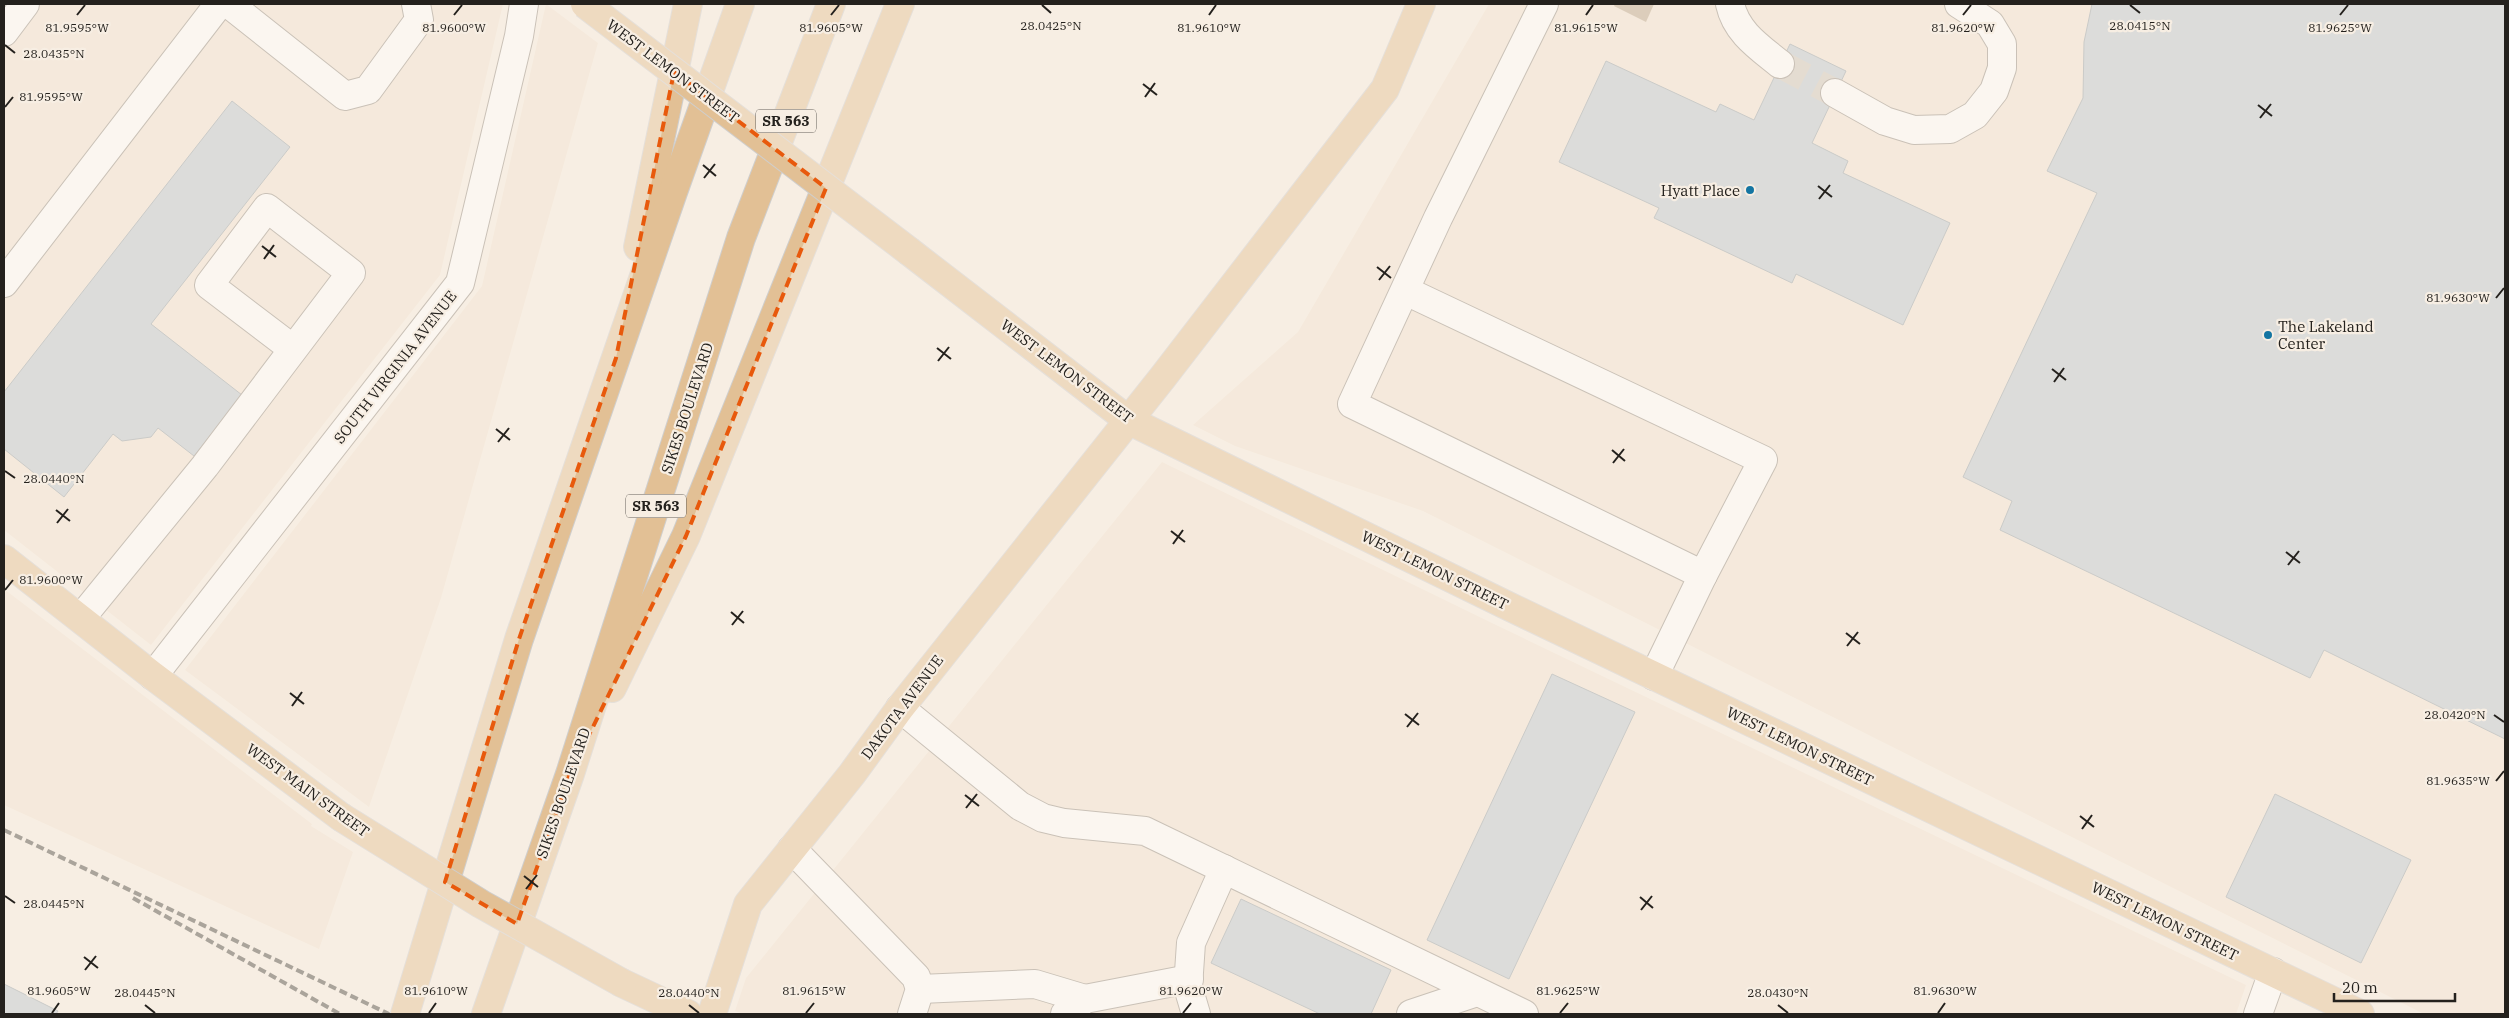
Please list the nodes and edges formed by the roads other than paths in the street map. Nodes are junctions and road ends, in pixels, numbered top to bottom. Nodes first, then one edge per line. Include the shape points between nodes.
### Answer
1 (25, 4) edge
2 (219, 4) edge
3 (229, 4) edge
4 (416, 4) edge
5 (524, 4) edge
6 (585, 4) edge
7 (688, 4) edge
8 (740, 4) edge
9 (831, 4) edge
10 (900, 4) edge
11 (1421, 4) edge
12 (1544, 4) edge
13 (1730, 4) edge
14 (1959, 4) edge
15 (4, 32) edge
16 (1780, 64) tunnel mouth
17 (1836, 93) tunnel mouth
18 (4, 283) edge
19 (1406, 291) junction
20 (292, 349) junction
21 (616, 358) junction
22 (1128, 420) junction
23 (4, 559) edge
24 (1703, 574) junction
25 (81, 618) junction
26 (154, 676) junction
27 (1654, 676) junction
28 (900, 708) junction
29 (570, 774) junction
30 (792, 849) junction
31 (1224, 869) junction
32 (2273, 972) junction
33 (1189, 979) junction
34 (1477, 992) junction
35 (916, 1002) edge
36 (1075, 1007) edge
37 (405, 1014) edge
38 (486, 1014) edge
39 (688, 1014) edge
40 (712, 1014) edge
41 (1196, 1014) edge
42 (1411, 1014) edge
43 (1524, 1014) edge
44 (2258, 1014) edge
45 (2360, 1014) edge

1 - 15 street
2 - 18 street
3 - 4 street via 345,96 368,90 418,20
5 - 26 street, SOUTH VIRGINIA AVENUE via 460,283
6 - 22 main road, WEST LEMON STREET, bridge
7 - 21 main road
8 - 21 main road
9 - 29 main road, SIKES BOULEVARD / SR 563 via 741,238
10 - 29 main road via 686,536
11 - 22 main road, DAKOTA AVENUE via 1385,89
12 - 19 street via 1438,218
13 - 16 street via 1744,35
14 - 17 street via 1990,24 2002,44 2002,68 1994,91 1975,115 1950,130 1914,130 1885,122
19 - 24 street via 1352,404
19 - 24 street via 1763,460
20 - 20 street via 351,273 267,208 209,285
20 - 25 street via 205,466
21 - 37 main road via 519,639
22 - 27 main road, WEST LEMON STREET
22 - 28 main road, DAKOTA AVENUE
23 - 25 main road, WEST MAIN STREET
24 - 27 street
25 - 26 main road, WEST MAIN STREET
26 - 39 main road, WEST MAIN STREET, bridge via 340,817 481,904 622,983
27 - 32 main road, WEST LEMON STREET
28 - 30 main road, DAKOTA AVENUE
28 - 31 street via 1020,806 1043,818 1145,831
29 - 38 main road, SIKES BOULEVARD / SR 563
30 - 35 street via 916,977
30 - 40 main road, DAKOTA AVENUE via 748,904
31 - 33 street via 1191,943
31 - 34 street
32 - 44 street
32 - 45 main road, WEST LEMON STREET
33 - 36 street
33 - 41 street via 1188,987
34 - 42 street
34 - 43 street
35 - 36 street via 1035,984

